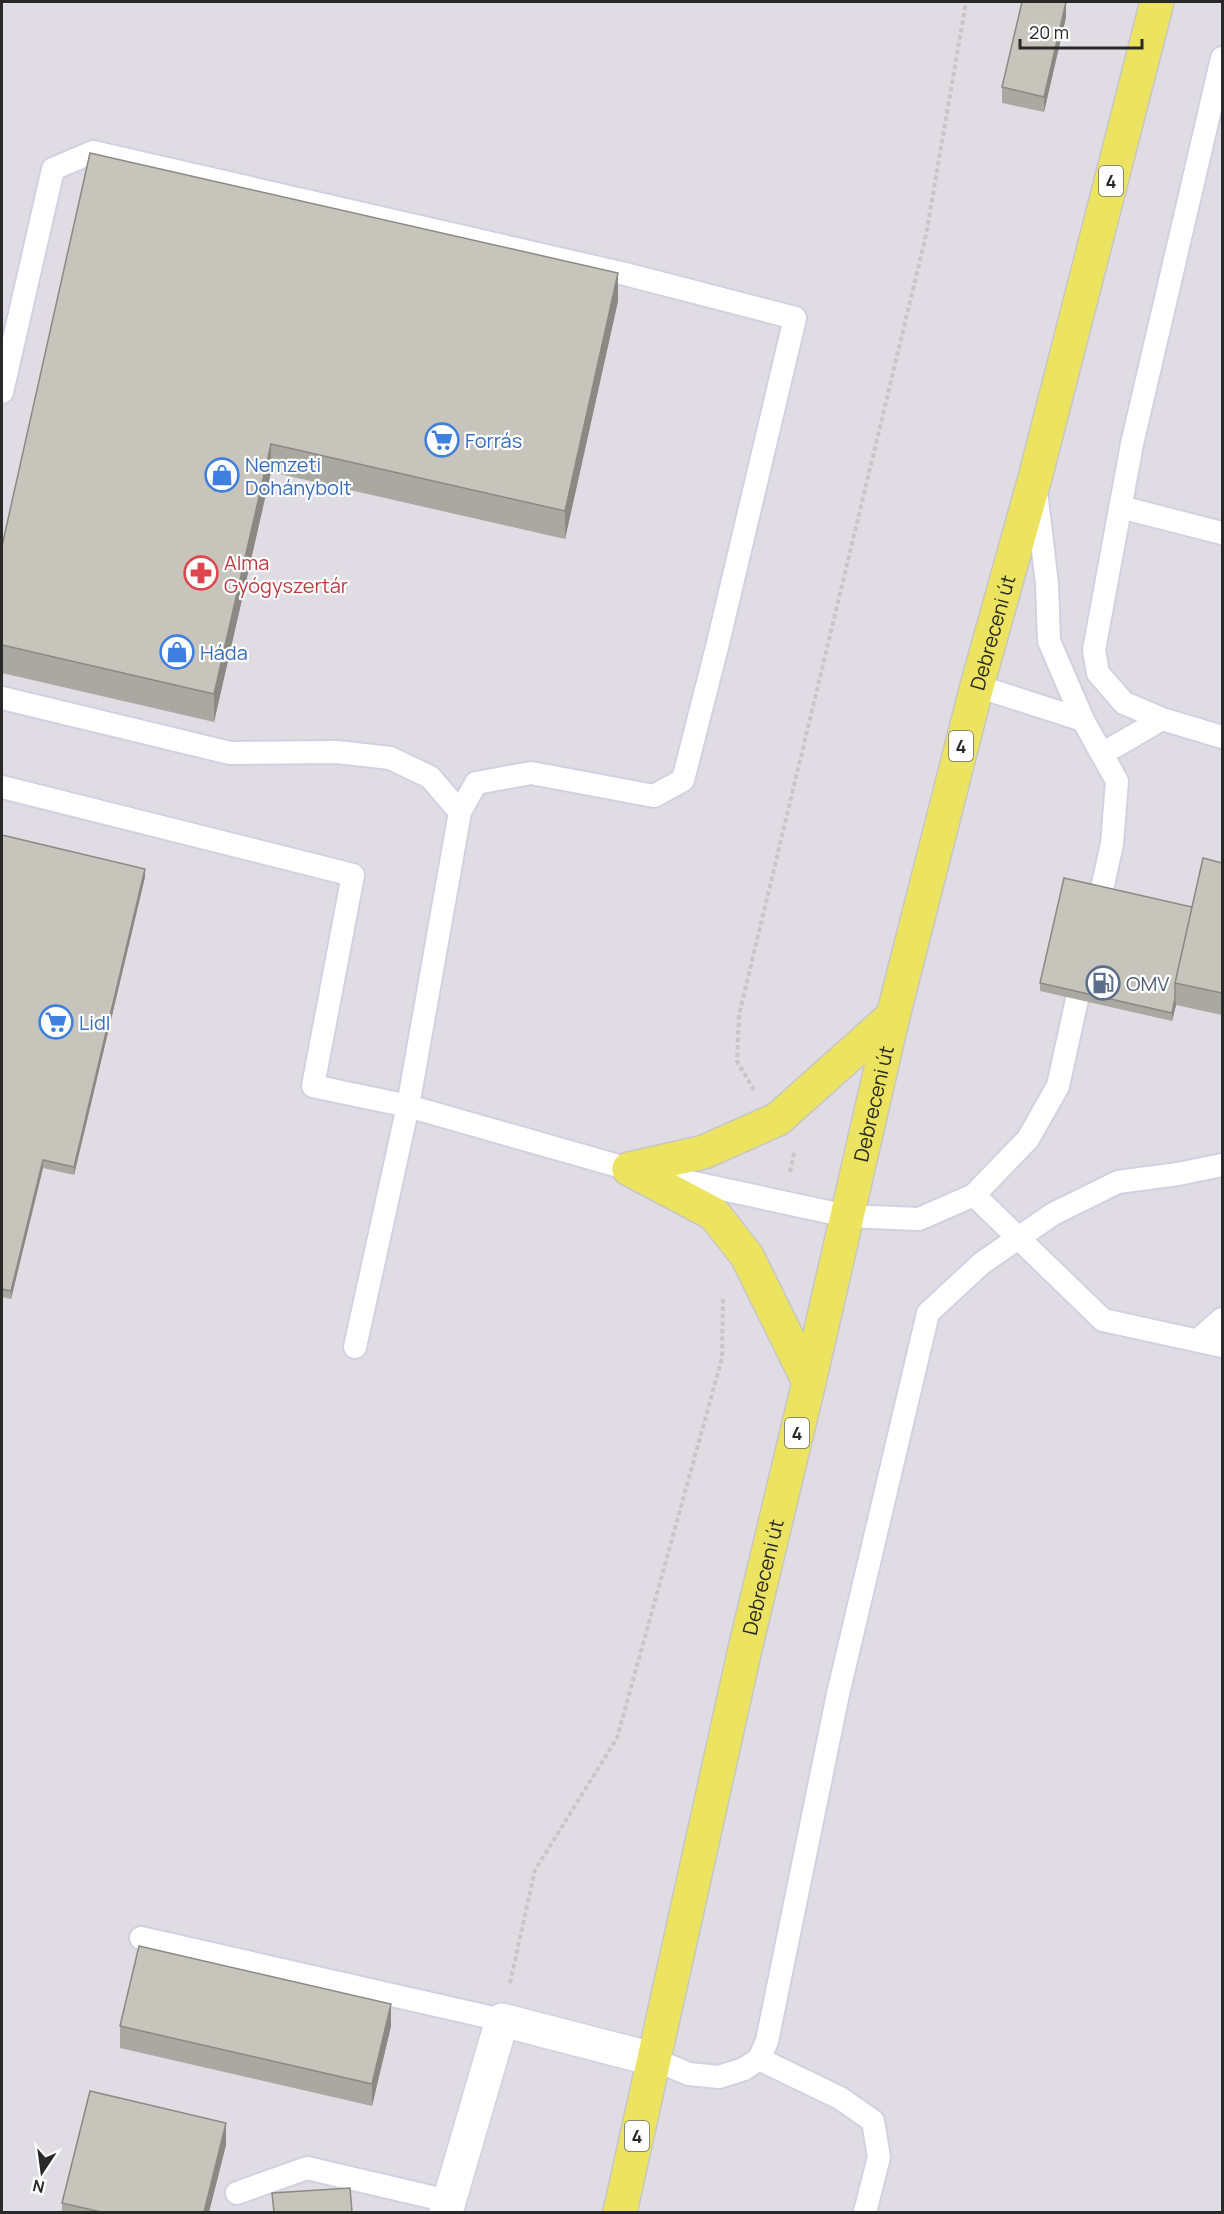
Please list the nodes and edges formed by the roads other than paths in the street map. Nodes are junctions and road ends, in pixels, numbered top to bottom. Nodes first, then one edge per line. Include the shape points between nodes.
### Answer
1 (1157, 2) edge
2 (1222, 58) edge
3 (2, 392) edge
4 (1035, 477) junction
5 (1120, 507) junction
6 (1222, 533) edge
7 (977, 686) junction
8 (2, 698) edge
9 (1162, 719) junction
10 (1083, 720) junction
11 (1222, 737) edge
12 (1102, 754) junction
13 (2, 787) edge
14 (460, 812) junction
15 (893, 1016) junction
16 (408, 1106) junction
17 (1222, 1165) edge
18 (629, 1169) junction
19 (974, 1195) junction
20 (847, 1216) junction
21 (1018, 1238) junction
22 (1222, 1319) edge
23 (1198, 1340) junction
24 (1222, 1346) edge
25 (355, 1347) dead end
26 (809, 1382) junction
27 (141, 1938) dead end
28 (502, 2020) junction
29 (653, 2059) junction
30 (759, 2059) junction
31 (237, 2193) dead end
32 (447, 2207) edge
33 (620, 2212) edge
34 (865, 2212) edge

1 - 4 main road, Debreceni út / 4
2 - 5 lane
3 - 14 lane via 53,169 93,152 625,274 795,318 683,780 654,796 531,773 476,783
4 - 7 main road, Debreceni út / 4
4 - 10 lane via 1049,641
5 - 6 lane
5 - 9 lane via 1094,650 1098,673 1124,703
7 - 10 lane
7 - 15 main road, Debreceni út / 4
8 - 14 lane via 230,753 337,752 390,758 430,777
9 - 11 lane
9 - 12 lane
10 - 12 lane
12 - 19 lane via 1117,781 1112,844 1058,1086 1028,1139
13 - 16 lane via 352,875 313,1086
14 - 16 lane
15 - 18 main road via 778,1119 704,1152
15 - 20 main road, Debreceni út / 4
16 - 18 lane
16 - 25 lane
17 - 21 lane via 1118,1182 1053,1214
18 - 20 lane
18 - 26 main road via 714,1214 747,1256
19 - 20 lane via 919,1219
19 - 21 lane
20 - 26 main road, Debreceni út / 4
21 - 23 lane via 1103,1320
21 - 30 lane via 982,1263 928,1313 838,1694 767,2041
22 - 23 lane
23 - 24 lane
26 - 29 main road, Debreceni út / 4
27 - 28 lane
28 - 29 street
28 - 32 street
29 - 30 lane via 688,2074 719,2077
29 - 33 main road, Debreceni út / 4
30 - 34 lane via 840,2098 873,2121 879,2157
31 - 32 lane via 307,2168

